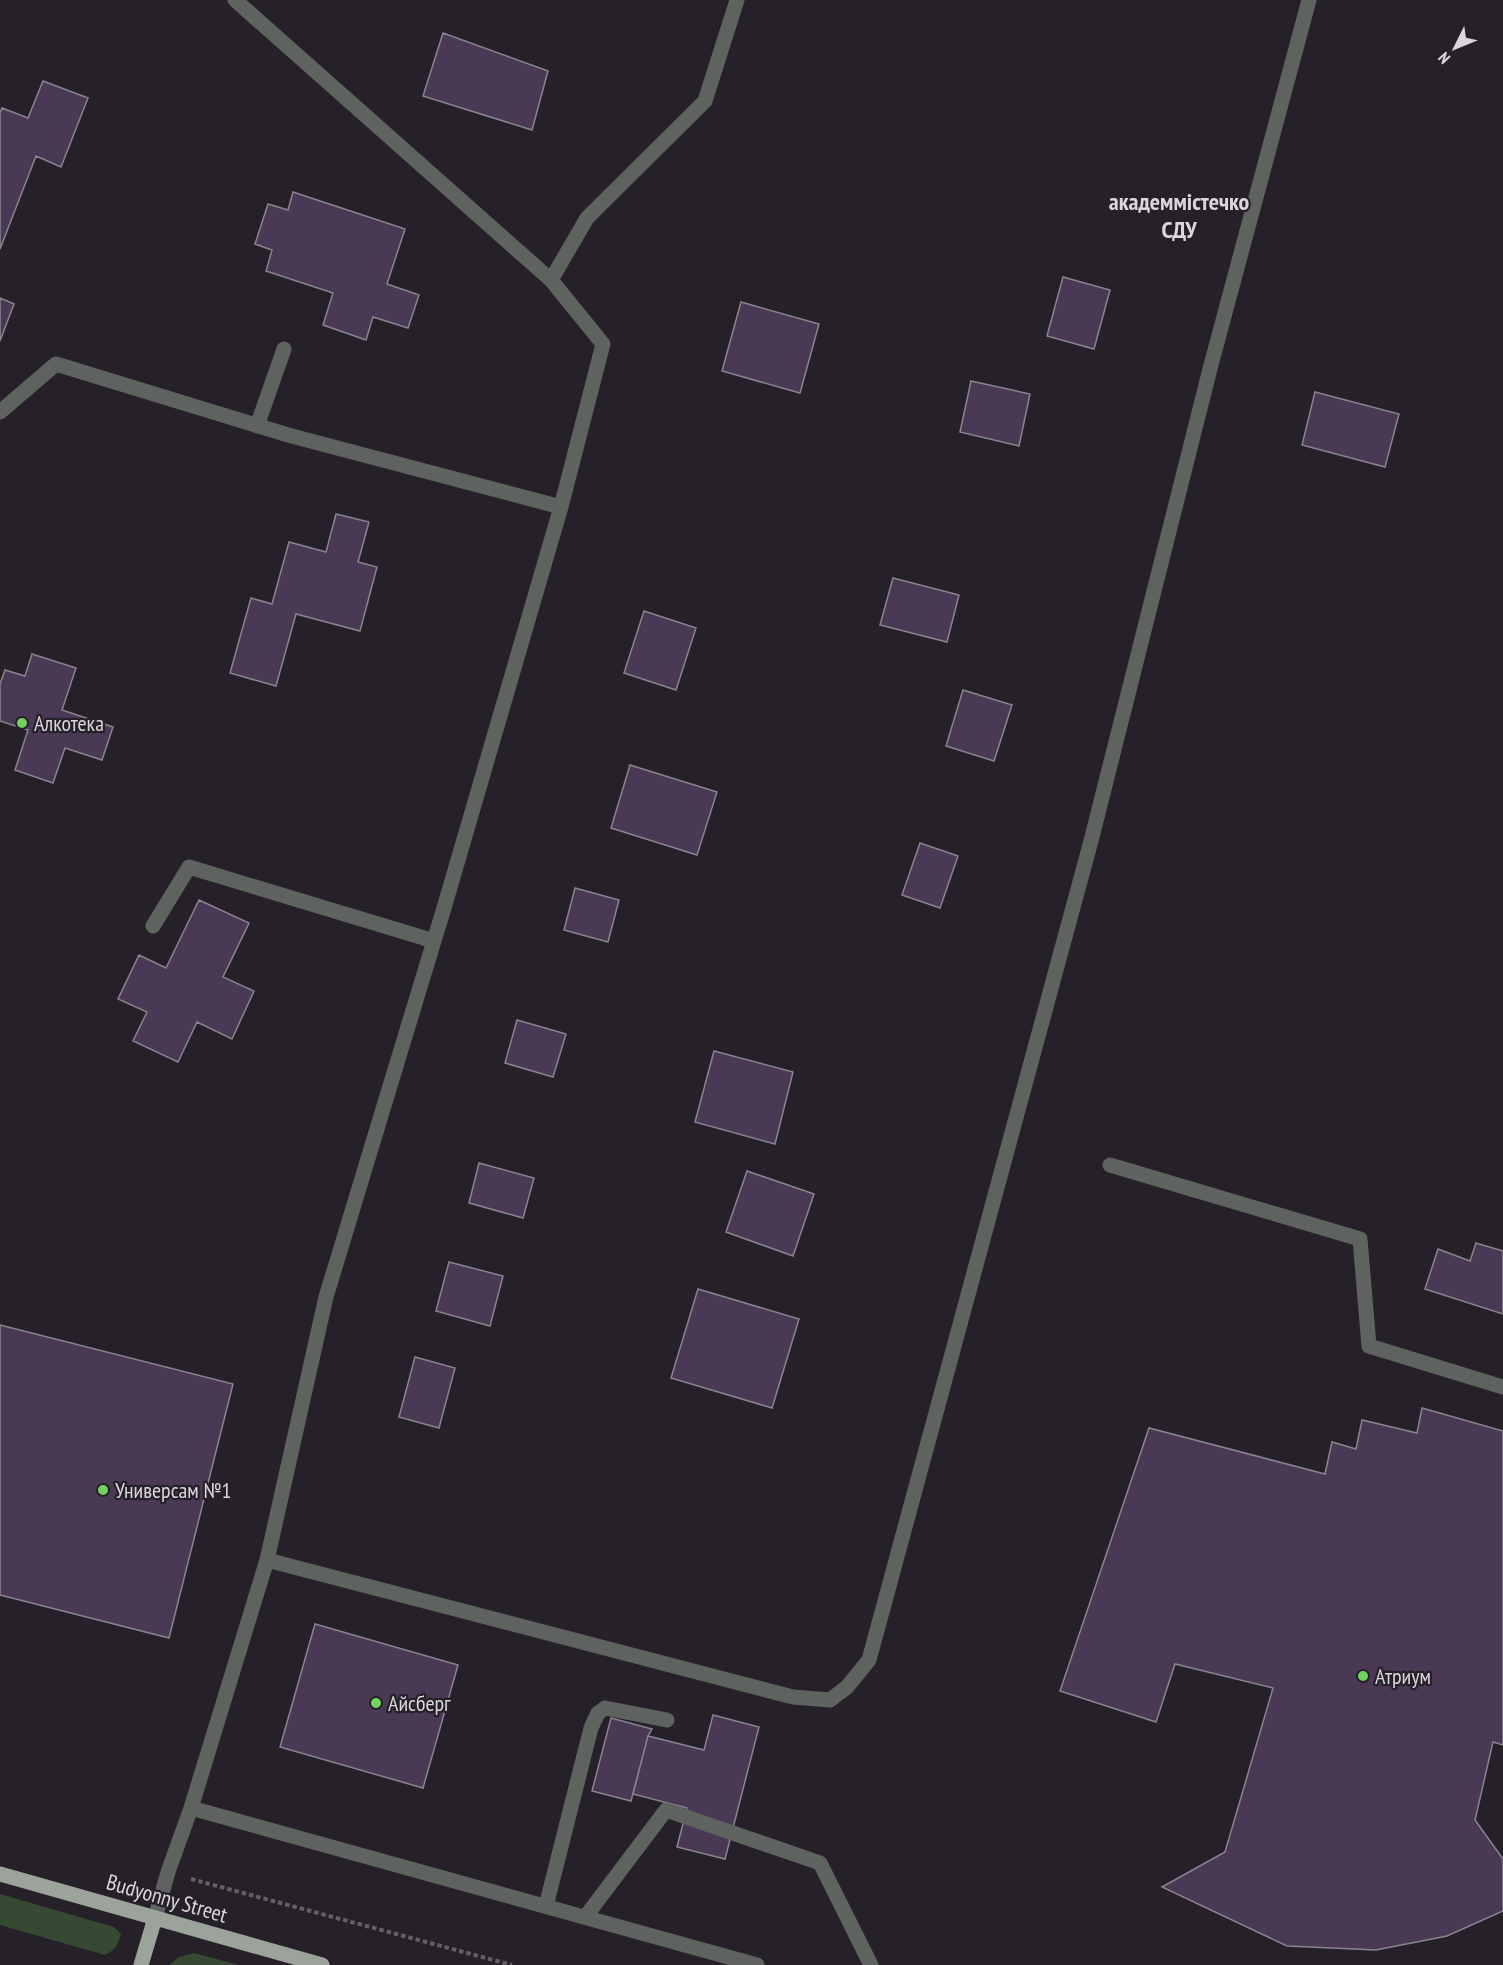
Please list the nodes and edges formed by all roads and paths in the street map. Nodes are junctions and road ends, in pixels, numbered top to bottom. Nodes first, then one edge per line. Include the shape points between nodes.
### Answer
1 (235, 0) edge
2 (737, 0) edge
3 (1309, 0) edge
4 (551, 280) junction
5 (284, 349) dead end
6 (0, 412) edge
7 (257, 426) junction
8 (561, 507) junction
9 (153, 926) dead end
10 (434, 942) junction
11 (1110, 1165) dead end
12 (1503, 1387) edge
13 (267, 1560) junction
14 (667, 1720) dead end
15 (191, 1808) junction
16 (168, 1872) junction
17 (0, 1874) edge
18 (546, 1905) junction
19 (586, 1916) junction
20 (155, 1918) junction
21 (141, 1965) edge
22 (322, 1965) edge
23 (512, 1965) edge
24 (757, 1965) edge
25 (871, 1965) edge

1 - 4 street
2 - 4 street via 705,101 587,218
3 - 13 street via 1211,365 1091,841 869,1660 847,1687 830,1700 793,1696
4 - 8 street via 603,344
5 - 7 street
6 - 7 street via 56,364
7 - 8 street
8 - 10 street
9 - 10 street via 189,867
10 - 13 street via 326,1297
11 - 12 street via 1359,1239 1369,1346
13 - 15 street
14 - 18 street via 604,1708 598,1713
15 - 16 street
15 - 18 street
16 - 20 street
16 - 23 path
17 - 20 main road, Budyonny Street
18 - 19 street
19 - 24 street
19 - 25 street via 666,1810 820,1863
20 - 21 main road
20 - 22 main road, Budyonny Street

